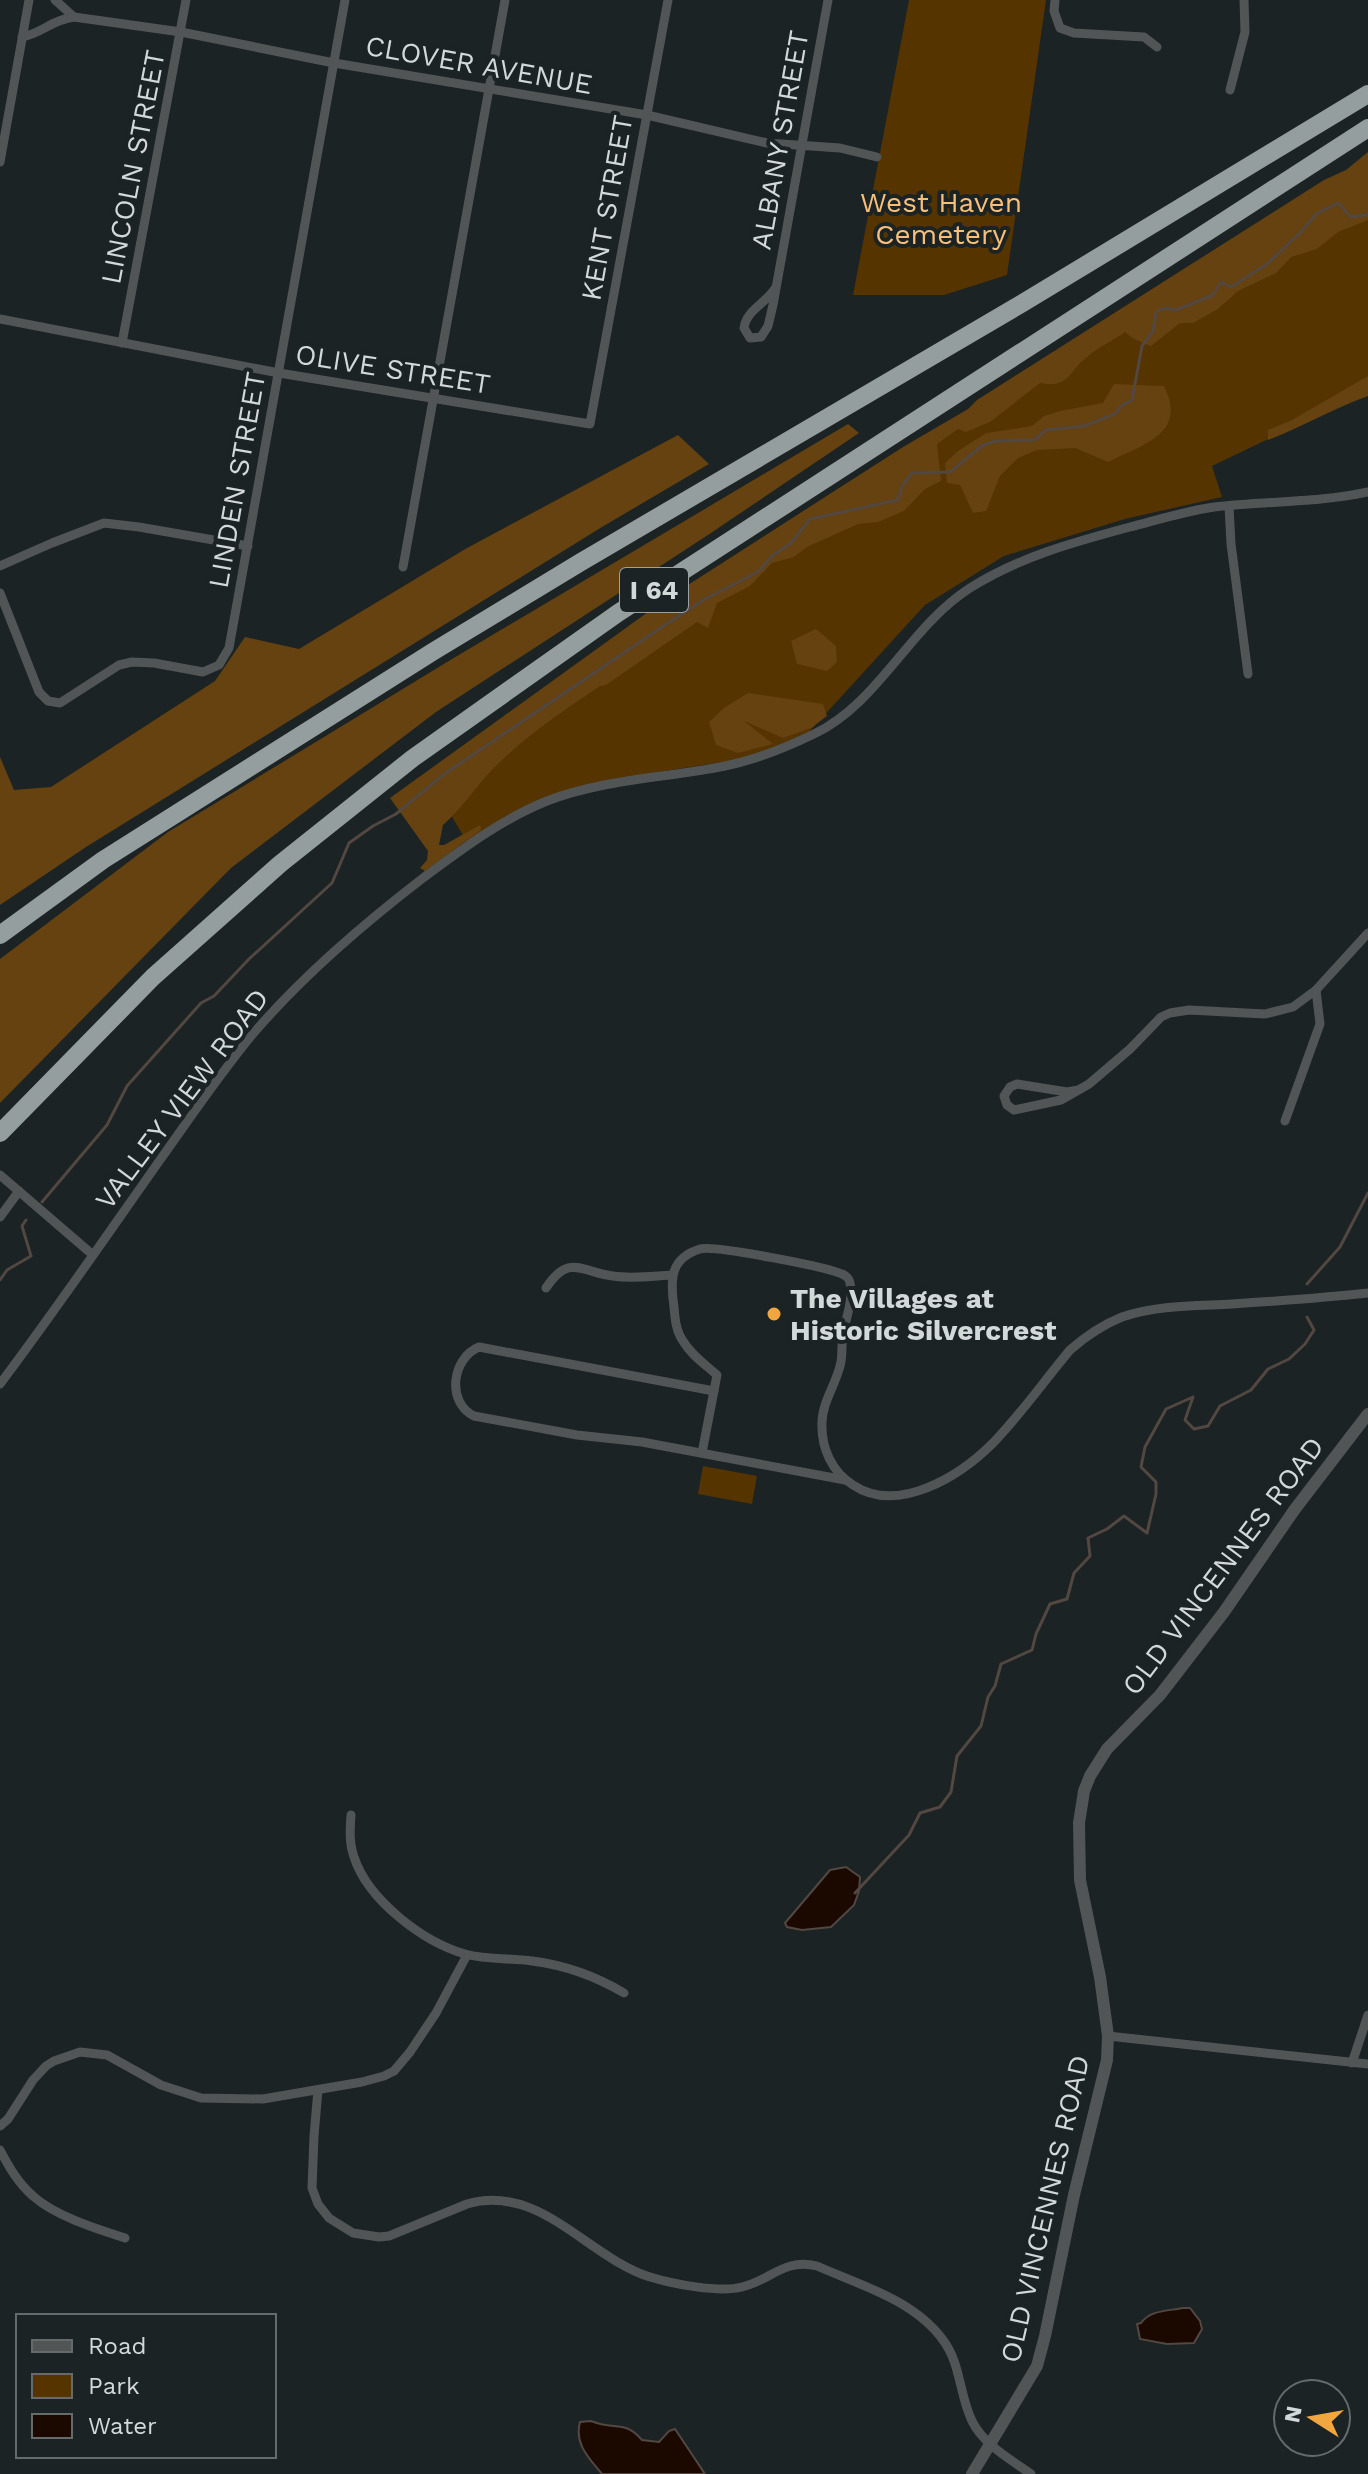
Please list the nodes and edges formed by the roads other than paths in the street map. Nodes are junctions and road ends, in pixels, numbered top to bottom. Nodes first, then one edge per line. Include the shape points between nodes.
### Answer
1 (29, 0) edge
2 (55, 0) edge
3 (186, 0) edge
4 (345, 0) edge
5 (505, 0) edge
6 (668, 0) edge
7 (828, 0) edge
8 (1055, 0) edge
9 (1244, 0) edge
10 (74, 17) junction
11 (181, 32) junction
12 (22, 37) junction
13 (1157, 47) dead end
14 (334, 63) junction
15 (489, 90) junction
16 (1230, 90) dead end
17 (1368, 94) edge
18 (647, 115) junction
19 (1368, 128) edge
20 (801, 145) junction
21 (877, 157) dead end
22 (0, 162) edge
23 (776, 287) junction
24 (0, 319) edge
25 (122, 343) junction
26 (279, 373) junction
27 (433, 397) junction
28 (590, 424) joint
29 (1368, 492) edge
30 (1229, 506) junction
31 (248, 546) junction
32 (0, 566) edge
33 (403, 567) dead end
34 (0, 593) edge
35 (1248, 674) dead end
36 (1368, 933) edge
37 (0, 935) edge
38 (1316, 990) junction
39 (1078, 1090) junction
40 (1285, 1121) dead end
41 (1, 1132) edge
42 (0, 1175) edge
43 (19, 1191) junction
44 (0, 1217) edge
45 (93, 1255) junction
46 (672, 1275) junction
47 (546, 1288) dead end
48 (1368, 1293) edge
49 (0, 1384) edge
50 (714, 1391) junction
51 (1368, 1414) edge
52 (702, 1453) junction
53 (845, 1480) junction
54 (351, 1815) dead end
55 (467, 1955) junction
56 (624, 1993) dead end
57 (1368, 2015) edge
58 (1108, 2036) junction
59 (1352, 2063) junction
60 (1368, 2064) edge
61 (318, 2090) junction
62 (0, 2126) edge
63 (0, 2150) edge
64 (125, 2238) dead end
65 (990, 2444) junction
66 (972, 2474) edge
67 (1031, 2474) edge

1 - 12 street
2 - 10 street
3 - 11 street, LINCOLN STREET
4 - 14 street, LINDEN STREET
5 - 15 street
6 - 18 street, KENT STREET
7 - 20 street, ALBANY STREET
8 - 13 street via 1060,28 1144,37
9 - 16 street via 1245,32
10 - 11 street, CLOVER AVENUE
10 - 12 street
11 - 14 street, CLOVER AVENUE
11 - 25 street, LINCOLN STREET
12 - 22 street
14 - 15 street, CLOVER AVENUE
14 - 26 street, LINDEN STREET
15 - 18 street, CLOVER AVENUE
15 - 27 street
17 - 37 highway, I 64 via 434,651 115,852
18 - 20 street, CLOVER AVENUE via 767,143
18 - 28 street, KENT STREET
19 - 41 highway, I 64 via 723,544 480,708 248,892 153,977
20 - 21 street, CLOVER AVENUE
20 - 23 street, ALBANY STREET
23 - 23 street, ALBANY STREET via 745,320 750,338 761,337 766,330
24 - 25 street, OLIVE STREET
25 - 26 street, OLIVE STREET
26 - 27 street, OLIVE STREET
26 - 31 street, LINDEN STREET
27 - 28 street, OLIVE STREET
27 - 33 street
29 - 30 street, VALLEY VIEW ROAD
30 - 35 street
30 - 45 street, VALLEY VIEW ROAD via 1085,539 1003,569 935,615 846,713 787,746 727,766 562,796 473,841 353,935 255,1032
31 - 32 street via 104,523
31 - 34 street, LINDEN STREET via 229,648 219,665 203,672 154,663 119,665 60,703 39,692
36 - 38 street
38 - 39 street via 1276,1012 1170,1013
38 - 40 street via 1320,1024
39 - 39 street via 1017,1084 1005,1099 1008,1108 1017,1110 1061,1100
42 - 43 street
43 - 44 street
43 - 45 street
45 - 49 street, VALLEY VIEW ROAD
46 - 47 street via 617,1277 569,1267
46 - 50 street via 679,1336 717,1375
46 - 53 street via 678,1261 705,1248 845,1275 850,1291 841,1360 822,1415 827,1455
48 - 53 street via 1126,1316 1070,1350 993,1443 953,1474 898,1495 872,1494
50 - 52 street
50 - 52 street via 487,1347 470,1351 459,1366 456,1398 474,1416
51 - 58 street, OLD VINCENNES ROAD via 1224,1612 1090,1776 1079,1823 1080,1880
52 - 53 street
54 - 55 street via 354,1859 380,1900 404,1922
55 - 56 street via 574,1971
55 - 61 street via 436,2013 394,2071
57 - 59 street
58 - 59 street
58 - 65 street, OLD VINCENNES ROAD via 1100,2094 1041,2351
59 - 60 street
61 - 62 street via 263,2099 201,2098 161,2085 107,2055 80,2052 46,2066
61 - 65 street via 312,2188 323,2212 345,2229 362,2236 389,2236 467,2204 502,2200 536,2210 635,2271 659,2279 729,2290 786,2266 817,2266 902,2304 929,2323 948,2347 972,2421
63 - 64 street via 34,2198
65 - 66 street, OLD VINCENNES ROAD
65 - 67 street

